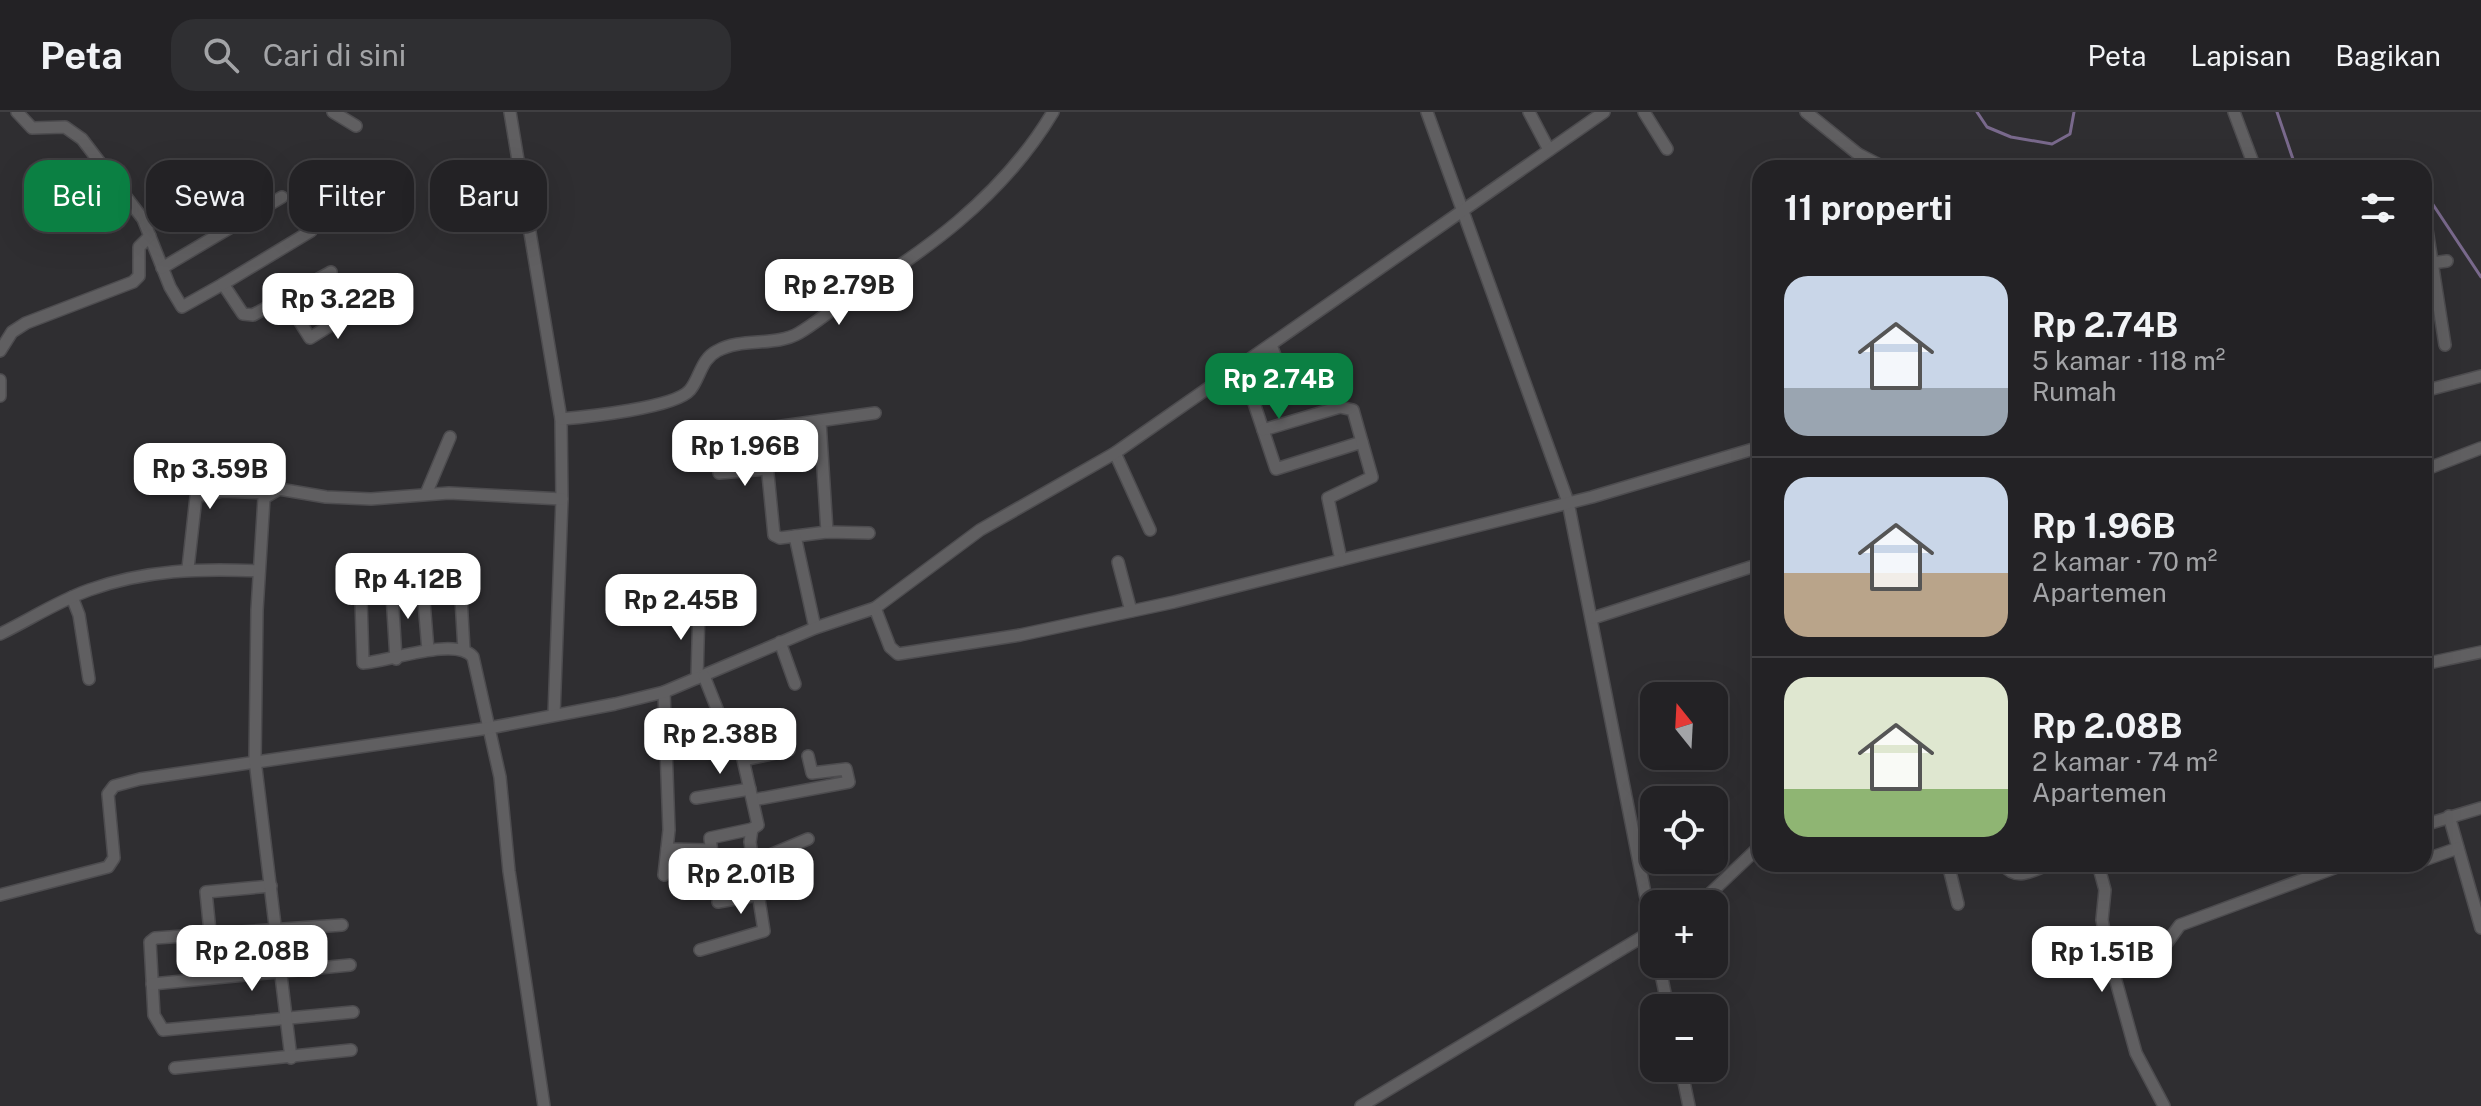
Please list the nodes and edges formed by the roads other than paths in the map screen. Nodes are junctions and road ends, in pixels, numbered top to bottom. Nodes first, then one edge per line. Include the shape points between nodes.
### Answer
1 (17, 112) edge
2 (333, 112) edge
3 (510, 112) edge
4 (1053, 112) edge
5 (1427, 112) edge
6 (1529, 112) edge
7 (1604, 112) edge
8 (1644, 112) edge
9 (1806, 112) edge
10 (2234, 112) edge
11 (356, 126) dead end
12 (1667, 149) dead end
13 (1549, 150) junction
14 (1870, 160) edge
15 (2252, 160) edge
16 (282, 197) dead end
17 (1462, 211) junction
18 (146, 227) edge
19 (147, 232) edge
20 (149, 232) edge
21 (309, 232) edge
22 (2447, 261) dead end
23 (2432, 263) edge
24 (162, 268) junction
25 (331, 272) dead end
26 (2432, 283) edge
27 (223, 284) junction
28 (285, 298) junction
29 (347, 315) dead end
30 (1271, 345) junction
31 (2445, 345) dead end
32 (0, 351) edge
33 (2481, 376) edge
34 (0, 380) edge
35 (2432, 389) edge
36 (0, 396) edge
37 (875, 413) dead end
38 (561, 419) junction
39 (820, 421) junction
40 (1263, 430) junction
41 (450, 437) dead end
42 (1362, 442) junction
43 (2481, 448) edge
44 (1752, 449) edge
45 (1115, 453) junction
46 (2432, 467) edge
47 (768, 469) junction
48 (719, 473) dead end
49 (268, 493) junction
50 (426, 494) junction
51 (562, 499) junction
52 (1568, 502) junction
53 (1150, 530) dead end
54 (827, 532) junction
55 (869, 533) dead end
56 (795, 536) junction
57 (1341, 560) junction
58 (1118, 562) dead end
59 (1752, 567) edge
60 (188, 568) junction
61 (259, 571) junction
62 (423, 590) junction
63 (392, 594) junction
64 (72, 597) junction
65 (699, 608) dead end
66 (875, 608) junction
67 (1131, 611) junction
68 (1593, 618) junction
69 (815, 628) junction
70 (0, 634) edge
71 (780, 642) junction
72 (428, 650) junction
73 (464, 650) junction
74 (2481, 652) edge
75 (396, 659) junction
76 (2432, 662) edge
77 (701, 677) junction
78 (89, 679) dead end
79 (795, 684) dead end
80 (664, 692) junction
81 (554, 715) junction
82 (489, 728) junction
83 (789, 750) dead end
84 (808, 756) dead end
85 (255, 760) junction
86 (744, 760) junction
87 (812, 773) junction
88 (814, 788) junction
89 (751, 794) junction
90 (696, 798) dead end
91 (2481, 808) edge
92 (2449, 816) junction
93 (2432, 822) edge
94 (752, 829) junction
95 (808, 839) dead end
96 (2458, 848) junction
97 (667, 849) junction
98 (710, 850) junction
99 (1752, 854) edge
100 (2432, 857) edge
101 (752, 859) junction
102 (1950, 872) edge
103 (2100, 872) edge
104 (2323, 872) edge
105 (664, 875) dead end
106 (271, 886) junction
107 (1644, 890) edge
108 (1714, 890) edge
109 (0, 895) edge
110 (758, 895) junction
111 (718, 902) dead end
112 (1958, 904) dead end
113 (342, 925) dead end
114 (277, 928) junction
115 (2481, 928) edge
116 (210, 932) junction
117 (1640, 943) edge
118 (700, 950) dead end
119 (2109, 956) junction
120 (350, 965) dead end
121 (282, 972) junction
122 (152, 984) junction
123 (353, 1012) dead end
124 (286, 1017) junction
125 (351, 1050) dead end
126 (291, 1058) junction
127 (175, 1068) dead end
128 (1684, 1082) edge
129 (544, 1106) edge
130 (1361, 1106) edge
131 (1689, 1106) edge
132 (2164, 1106) edge

1 - 18 street via 32,128 74,131
2 - 11 street
3 - 38 street
4 - 38 street via 1015,168 967,216 911,261 797,335 716,351 689,392 678,399
5 - 17 street
6 - 13 street
7 - 13 street
8 - 12 street
9 - 14 street
10 - 15 street
13 - 17 street
16 - 24 street
17 - 30 street
17 - 52 street
19 - 32 street via 137,254 139,276 133,282 26,323 12,332
20 - 24 street
21 - 27 street
22 - 23 street
24 - 27 street via 182,307
25 - 28 street
26 - 31 street
27 - 28 street via 247,316
28 - 29 street via 310,338
30 - 40 street via 1279,366 1249,388
30 - 45 street
33 - 35 street
34 - 36 street
37 - 39 street
38 - 51 street
39 - 47 street via 766,430
39 - 54 street
40 - 42 street via 1345,406 1355,414
40 - 42 street via 1278,469
41 - 50 street
42 - 57 street via 1371,479 1327,502
43 - 46 street
44 - 52 street
45 - 53 street
45 - 66 street via 980,530
47 - 48 street
47 - 56 street via 774,535
49 - 50 street via 279,489 371,499
49 - 60 street via 223,491 196,497
49 - 61 street via 263,500
50 - 51 street
51 - 81 street
52 - 57 street
52 - 68 street
54 - 55 street
54 - 56 street
56 - 69 street
57 - 67 street
58 - 67 street
59 - 68 street
60 - 61 street
60 - 64 street
61 - 85 street
62 - 63 street
62 - 72 street
62 - 73 street via 459,590
63 - 75 street
63 - 75 street via 361,600 360,660
64 - 70 street
64 - 78 street
65 - 77 street
66 - 67 street via 890,647 905,655
66 - 69 street
68 - 107 street
69 - 71 street
71 - 77 street
71 - 79 street
72 - 73 street
72 - 75 street
73 - 82 street via 473,657
74 - 76 street
77 - 80 street
77 - 86 street
80 - 81 street
80 - 97 street
81 - 82 street
82 - 85 street
82 - 129 street
83 - 86 street
84 - 87 street
85 - 106 street
85 - 109 street via 114,786 108,794 114,858 108,867
86 - 89 street
87 - 88 street
87 - 88 street via 846,769 849,782
88 - 89 street
89 - 90 street
89 - 94 street via 758,825
91 - 92 street
92 - 93 street
92 - 96 street
94 - 98 street via 710,838
94 - 101 street
95 - 101 street
96 - 100 street
96 - 115 street
97 - 98 street
97 - 105 street
98 - 101 street via 713,861
99 - 108 street
101 - 110 street
102 - 112 street
103 - 119 street
104 - 119 street via 2180,925 2166,944
106 - 114 street
106 - 116 street via 206,892
110 - 111 street
110 - 118 street via 763,933
113 - 114 street
114 - 116 street
114 - 121 street
116 - 122 street via 152,939
117 - 130 street
119 - 132 street via 2136,1053
120 - 121 street
121 - 122 street
121 - 124 street
122 - 124 street via 154,1015 163,1030
123 - 124 street
124 - 126 street
125 - 126 street
126 - 127 street
128 - 131 street

